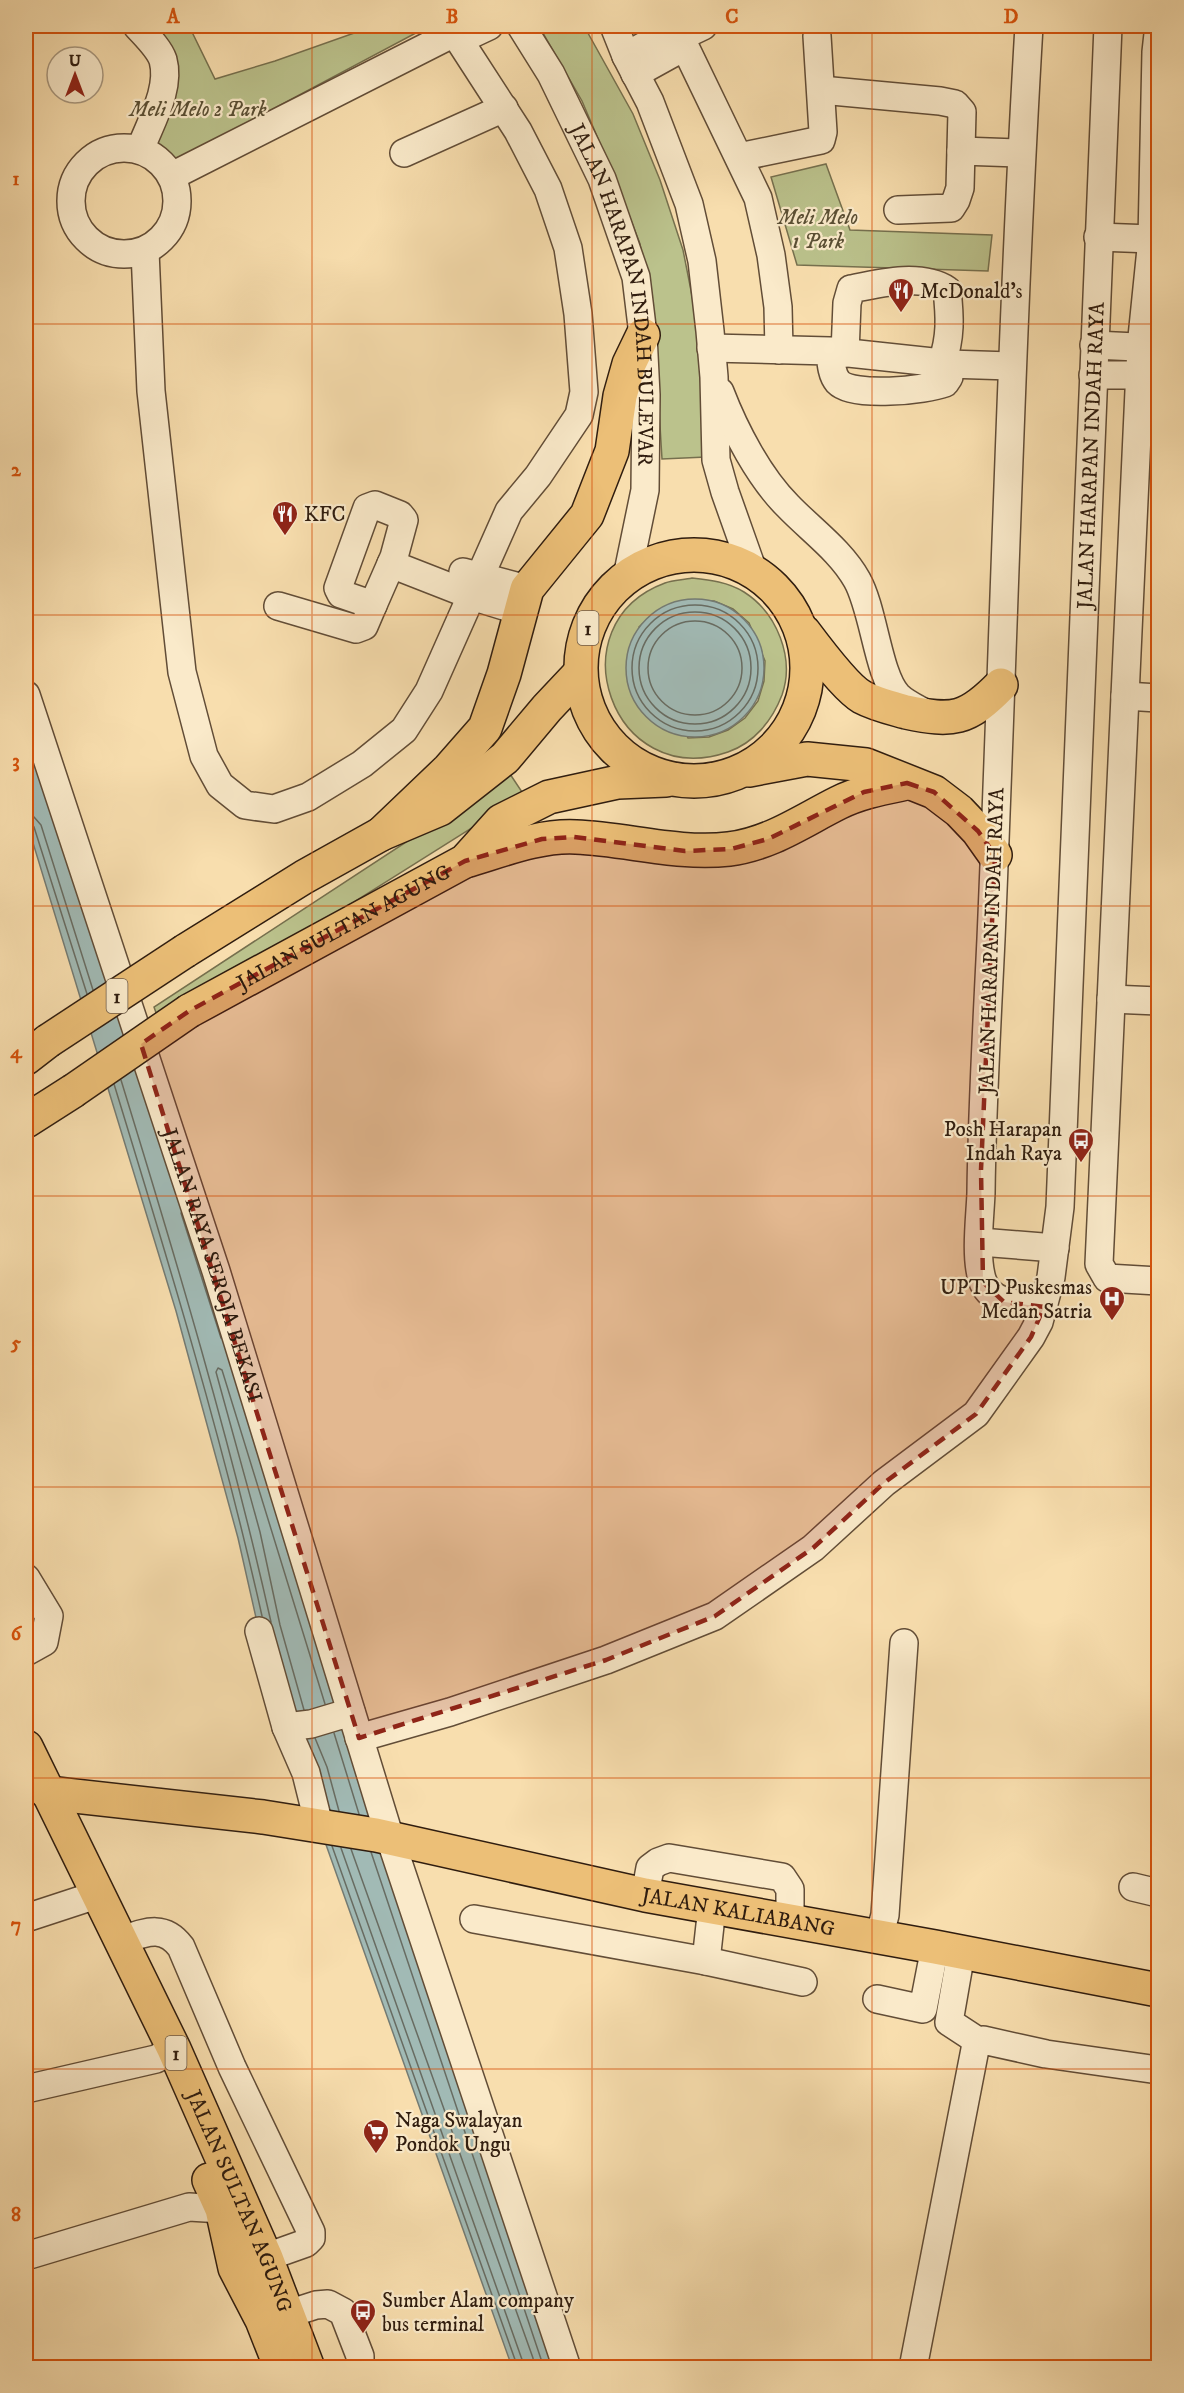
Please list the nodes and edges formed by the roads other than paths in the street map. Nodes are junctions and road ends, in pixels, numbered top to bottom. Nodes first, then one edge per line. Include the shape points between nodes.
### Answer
1 (137, 26) edge
2 (489, 26) edge
3 (521, 26) edge
4 (614, 26) edge
5 (1029, 26) edge
6 (1108, 26) edge
7 (455, 28) edge
8 (687, 29) edge
9 (1158, 34) edge
10 (817, 36) dead end
11 (630, 65) junction
12 (821, 90) junction
13 (504, 108) junction
14 (140, 150) junction
15 (404, 153) dead end
16 (740, 157) junction
17 (961, 160) junction
18 (1021, 162) junction
19 (172, 176) junction
20 (898, 210) dead end
21 (1098, 237) junction
22 (1152, 239) junction
23 (145, 251) junction
24 (643, 335) junction
25 (710, 340) junction
26 (779, 340) junction
27 (1094, 345) junction
28 (1150, 348) edge
29 (838, 352) junction
30 (946, 368) junction
31 (1011, 373) junction
32 (1093, 375) junction
33 (1150, 375) edge
34 (714, 377) junction
35 (394, 556) junction
36 (753, 571) junction
37 (627, 577) junction
38 (476, 586) junction
39 (524, 600) junction
40 (373, 605) junction
41 (278, 606) dead end
42 (801, 628) junction
43 (580, 673) junction
44 (1001, 685) junction
45 (26, 695) edge
46 (1125, 696) junction
47 (1158, 698) edge
48 (937, 719) junction
49 (1078, 754) junction
50 (1122, 756) junction
51 (738, 772) junction
52 (674, 780) junction
53 (907, 783) junction
54 (381, 834) junction
55 (995, 855) junction
56 (465, 861) junction
57 (1111, 999) junction
58 (1158, 1001) edge
59 (37, 1049) edge
60 (26, 1121) edge
61 (980, 1242) junction
62 (1055, 1248) junction
63 (1158, 1281) edge
64 (1044, 1307) junction
65 (26, 1578) edge
66 (259, 1631) dead end
67 (904, 1643) dead end
68 (26, 1653) edge
69 (348, 1713) junction
70 (298, 1725) junction
71 (358, 1738) junction
72 (26, 1746) edge
73 (33, 1784) edge
74 (319, 1826) junction
75 (383, 1837) junction
76 (1132, 1887) dead end
77 (1158, 1893) edge
78 (645, 1895) junction
79 (84, 1899) junction
80 (712, 1907) junction
81 (26, 1918) edge
82 (474, 1919) dead end
83 (790, 1922) junction
84 (879, 1937) junction
85 (122, 1940) junction
86 (948, 1950) junction
87 (706, 1961) junction
88 (803, 1982) dead end
89 (1158, 1990) edge
90 (877, 1999) dead end
91 (978, 2041) junction
92 (165, 2054) junction
93 (1158, 2070) edge
94 (26, 2090) edge
95 (222, 2209) junction
96 (26, 2256) edge
97 (266, 2258) junction
98 (235, 2268) junction
99 (275, 2317) junction
100 (281, 2367) edge
101 (308, 2367) edge
102 (357, 2367) edge
103 (567, 2367) edge
104 (913, 2367) edge

1 - 14 street via 162,58 164,74 163,90
2 - 7 street via 472,34
3 - 24 street, JALAN HARAPAN INDAH BULEVAR via 551,74 602,178 636,277
4 - 11 street
5 - 18 street, JALAN HARAPAN INDAH RAYA
6 - 21 street, JALAN HARAPAN INDAH RAYA
7 - 13 street
7 - 19 street
8 - 11 street via 660,37
8 - 16 street
9 - 22 street
10 - 12 street
11 - 25 street via 650,102 689,204 702,261
12 - 16 street via 820,140
12 - 17 street via 955,104 962,112
13 - 15 street
13 - 38 street via 548,189 568,248 584,392 579,415 509,511
14 - 19 street via 159,160
14 - 23 street via 119,148 99,154 82,168 73,186 71,206 76,225 88,241 105,251 125,255
16 - 26 street via 758,198 771,255
17 - 18 street
17 - 20 street via 960,188 951,208
18 - 31 street, JALAN HARAPAN INDAH RAYA
19 - 23 street via 178,198 175,220 163,238
21 - 22 street
21 - 27 street, JALAN HARAPAN INDAH RAYA
22 - 28 street
23 - 38 street via 151,391 182,672 204,756 220,785 245,805 274,809 308,797 362,764 404,730 429,691
24 - 37 street, JALAN HARAPAN INDAH BULEVAR via 645,490
24 - 39 main road via 629,364 612,451 592,504
25 - 26 street
25 - 34 street
26 - 29 street
27 - 28 street
27 - 32 street, JALAN HARAPAN INDAH RAYA
28 - 33 street
29 - 30 street via 831,369 845,387 879,392 937,386 945,383
29 - 30 street via 851,289 902,281 936,283 947,290 950,314
30 - 31 street
31 - 44 street, JALAN HARAPAN INDAH RAYA
32 - 33 street
32 - 49 street, JALAN HARAPAN INDAH RAYA
33 - 46 street
34 - 36 street via 716,460
34 - 48 street via 752,459 785,504 846,563 856,579 867,600 888,679 897,695
35 - 38 street
35 - 40 street
35 - 40 street via 403,517 369,506 338,588 341,594
36 - 37 main road, 1 via 722,558 689,555 656,561
36 - 42 main road, 1 via 782,595
37 - 43 main road, 1 via 606,596 591,620 582,646
38 - 39 street
39 - 54 main road via 484,728 449,769
40 - 41 street via 364,626 356,629
42 - 48 main road via 861,697
42 - 51 main road, 1 via 808,665 805,697 792,726 772,751
43 - 52 main road, 1 via 589,711 610,744 641,768
43 - 54 main road, 1 via 505,758 440,809
44 - 48 main road via 984,703 963,714
44 - 55 street, JALAN HARAPAN INDAH RAYA
45 - 69 street, JALAN RAYA SEROJA BEKASI via 212,1260
46 - 47 street
46 - 50 street
49 - 50 street
49 - 62 street, JALAN HARAPAN INDAH RAYA via 1061,1185
50 - 57 street
51 - 52 main road, 1 via 709,780
51 - 53 main road via 807,759 866,765
52 - 56 main road, JALAN SULTAN AGUNG / 1 via 618,782 549,797 501,821
53 - 55 main road via 934,792 959,811
53 - 56 main road via 864,792 768,839 731,849 685,851 574,837 542,839
54 - 59 main road, 1, bridge via 185,951
55 - 61 street, JALAN HARAPAN INDAH RAYA
56 - 60 main road, JALAN SULTAN AGUNG / 1, bridge via 189,1011
57 - 58 street
57 - 63 street via 1099,1264 1107,1278
61 - 62 street
61 - 64 street, JALAN HARAPAN INDAH RAYA via 987,1291 1004,1302
62 - 64 street, JALAN HARAPAN INDAH RAYA
64 - 71 street, JALAN HARAPAN INDAH RAYA via 1031,1337 976,1414 884,1483 813,1548 715,1616 577,1670
65 - 68 street via 49,1616 44,1642
66 - 70 street
67 - 84 street via 885,1915
69 - 70 street
69 - 71 street, JALAN RAYA SEROJA BEKASI
70 - 74 street
71 - 75 street, JALAN RAYA SEROJA BEKASI
72 - 73 main road, JALAN SULTAN AGUNG / 1
73 - 74 main road, JALAN KALIABANG
73 - 79 main road, JALAN SULTAN AGUNG / 1
73 - 85 main road, JALAN SULTAN AGUNG / 1
74 - 75 main road, JALAN KALIABANG
75 - 78 main road, JALAN KALIABANG
75 - 103 street, JALAN RAYA SEROJA BEKASI
76 - 77 street
78 - 80 main road, JALAN KALIABANG
78 - 83 street via 650,1868 669,1858 782,1877 790,1889
79 - 81 street
79 - 92 main road, JALAN SULTAN AGUNG / 1
80 - 83 main road, JALAN KALIABANG
80 - 87 street
82 - 87 street
83 - 84 main road, JALAN KALIABANG
84 - 86 main road, JALAN KALIABANG
85 - 92 main road, JALAN SULTAN AGUNG / 1
85 - 97 street via 157,1932 174,1938 182,1947 232,2067 311,2232 306,2243
86 - 89 main road, JALAN KALIABANG
86 - 90 street via 923,2009
86 - 91 street via 949,2022
87 - 88 street
91 - 93 street
91 - 104 street
92 - 94 street
92 - 95 main road, JALAN SULTAN AGUNG / 1
92 - 97 main road, JALAN SULTAN AGUNG / 1
95 - 96 street via 189,2207
95 - 98 main road, JALAN SULTAN AGUNG / 1
97 - 98 street
97 - 99 main road, JALAN SULTAN AGUNG / 1
98 - 99 main road, JALAN SULTAN AGUNG / 1
99 - 100 main road, JALAN SULTAN AGUNG / 1
99 - 101 main road, JALAN SULTAN AGUNG / 1
99 - 102 street via 328,2304 343,2312 360,2356

